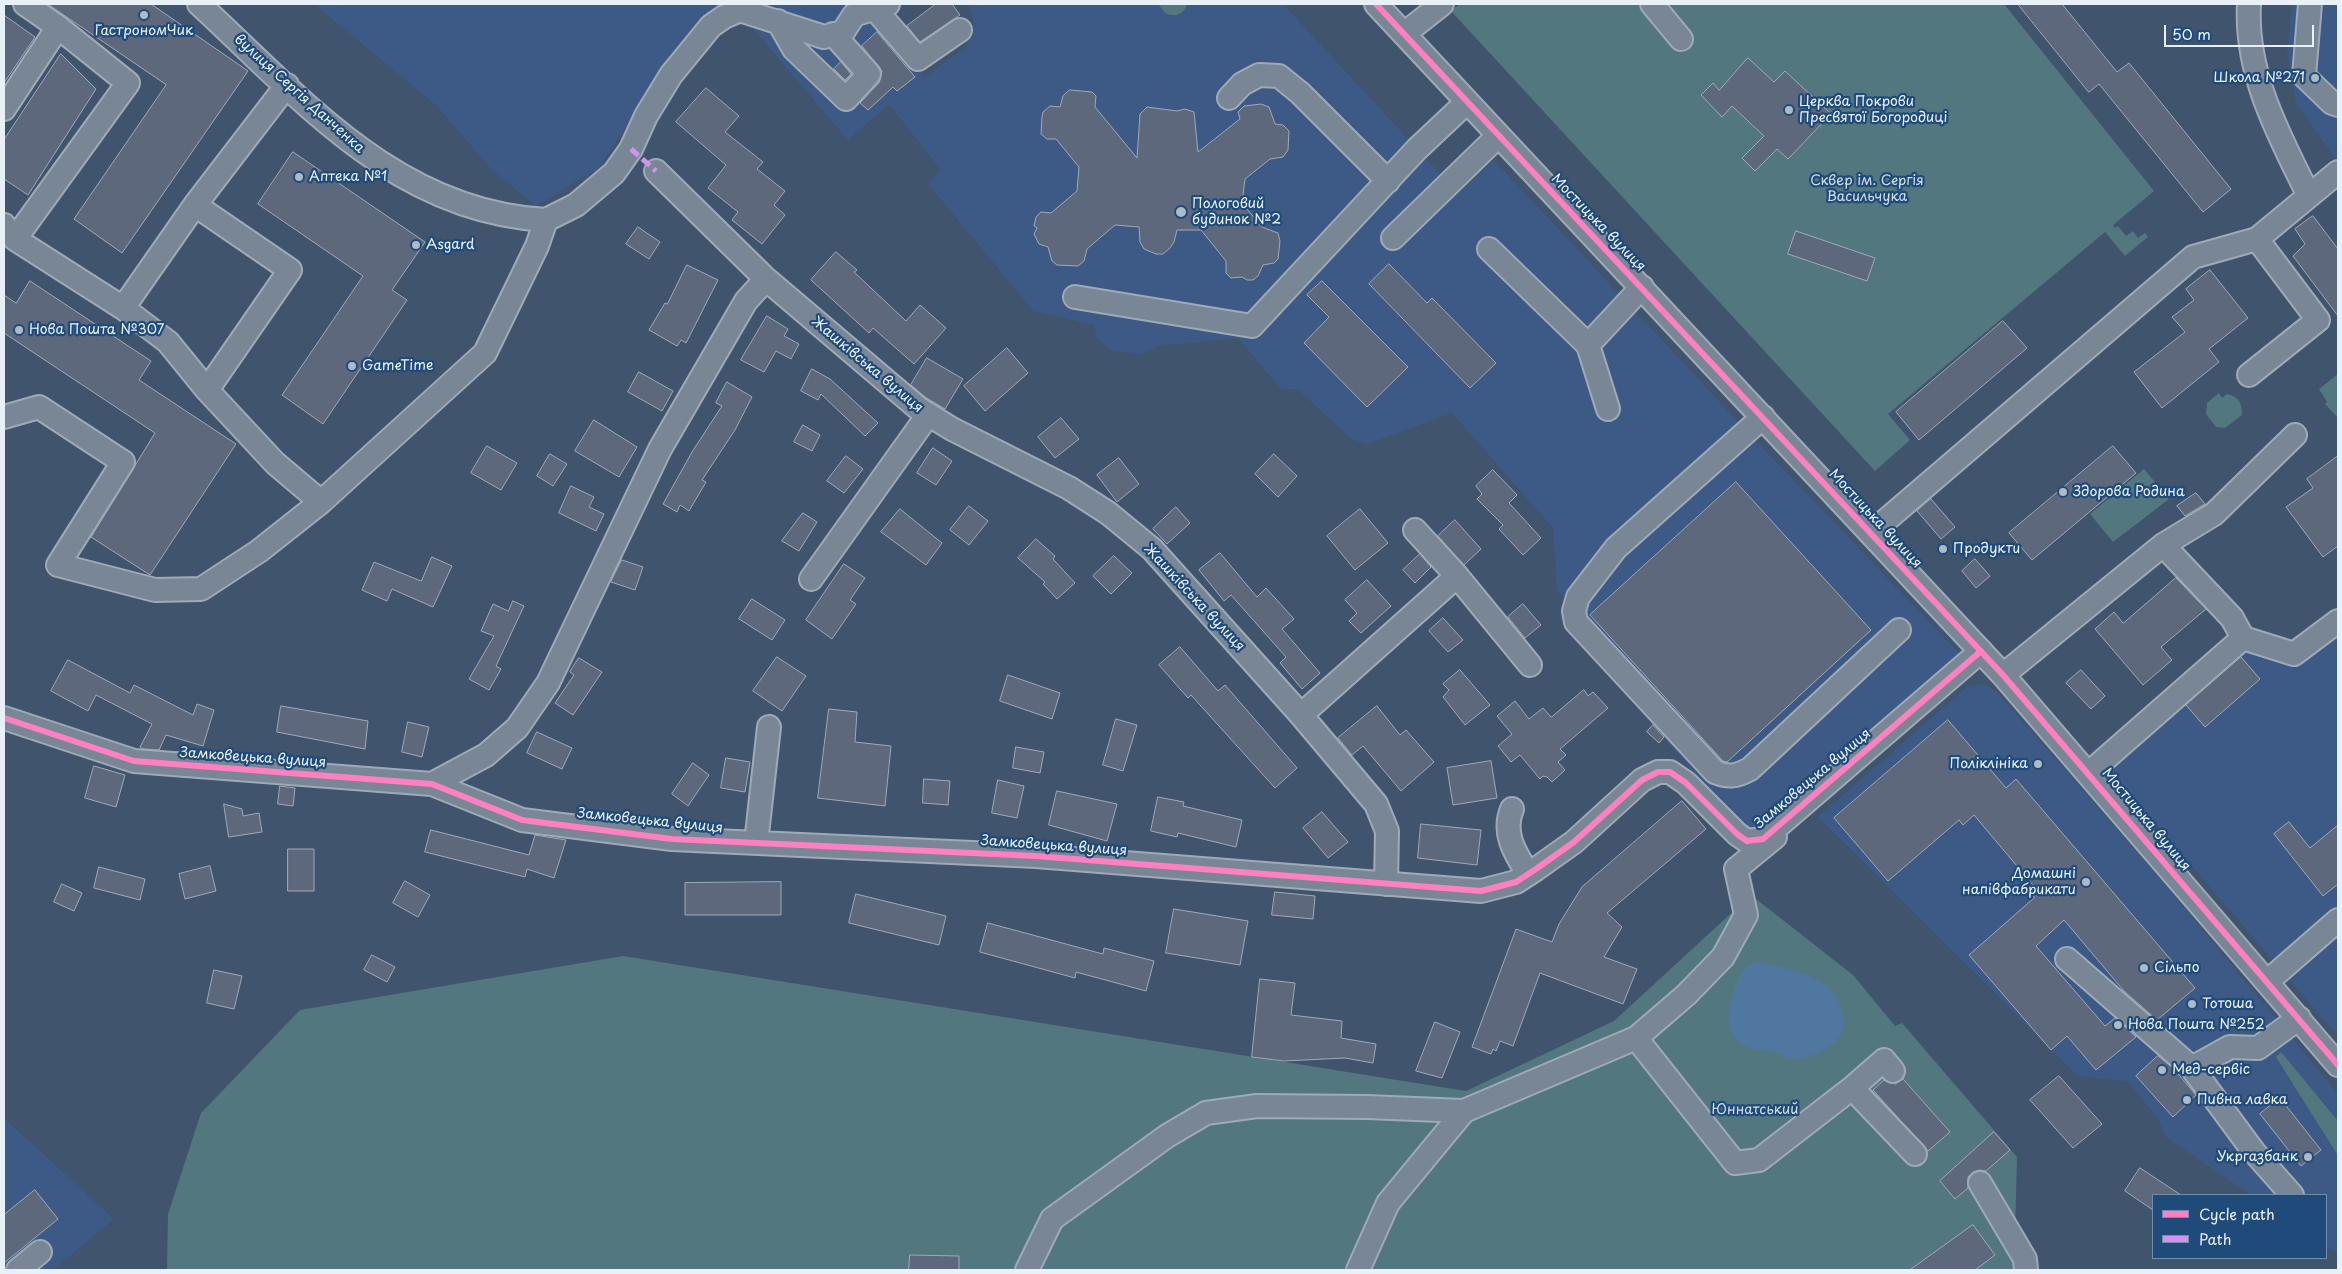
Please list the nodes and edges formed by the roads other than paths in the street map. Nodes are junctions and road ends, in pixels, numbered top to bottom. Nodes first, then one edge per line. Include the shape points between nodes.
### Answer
1 (25, 4) edge
2 (199, 4) edge
3 (1376, 4) edge
4 (1442, 4) edge
5 (1652, 4) edge
6 (2249, 4) edge
7 (2310, 4) edge
8 (871, 7) edge
9 (778, 21) junction
10 (58, 26) junction
11 (960, 30) dead end
12 (833, 34) junction
13 (1404, 34) junction
14 (1681, 39) dead end
15 (287, 85) junction
16 (1229, 98) dead end
17 (1467, 102) junction
18 (2338, 105) edge
19 (4, 109) edge
20 (1498, 136) junction
21 (656, 171) dead end
22 (2337, 176) edge
23 (1388, 181) junction
24 (2309, 196) junction
25 (195, 206) junction
26 (546, 220) junction
27 (9, 232) edge
28 (1393, 238) dead end
29 (2258, 239) junction
30 (1489, 249) dead end
31 (766, 279) junction
32 (1642, 287) junction
33 (1075, 297) dead end
34 (123, 308) junction
35 (1588, 345) junction
36 (2249, 375) dead end
37 (207, 390) junction
38 (1608, 410) dead end
39 (928, 415) junction
40 (4, 417) edge
41 (1763, 417) junction
42 (2295, 435) dead end
43 (321, 502) junction
44 (1415, 530) dead end
45 (1871, 533) junction
46 (2163, 545) junction
47 (1457, 576) junction
48 (811, 579) dead end
49 (2338, 621) edge
50 (1900, 630) dead end
51 (2243, 638) junction
52 (1981, 651) junction
53 (1530, 665) dead end
54 (2003, 675) junction
55 (1301, 715) junction
56 (4, 718) edge
57 (769, 727) dead end
58 (2089, 773) junction
59 (432, 784) junction
60 (1812, 798) junction
61 (1512, 809) dead end
62 (756, 843) junction
63 (1528, 874) junction
64 (1386, 884) junction
65 (2338, 920) edge
66 (2068, 958) dead end
67 (2268, 981) junction
68 (2298, 1018) junction
69 (1636, 1038) junction
70 (2338, 1065) edge
71 (2192, 1068) junction
72 (1892, 1071) dead end
73 (1852, 1088) junction
74 (1464, 1111) junction
75 (1915, 1154) dead end
76 (1980, 1183) dead end
77 (2291, 1194) edge
78 (40, 1252) dead end
79 (18, 1270) edge
80 (1027, 1270) edge
81 (1358, 1270) edge
82 (2026, 1270) edge

1 - 10 street
2 - 15 street, вулиця Сергія Данченка
3 - 13 street, Мостицька вулиця
4 - 13 street
5 - 14 street
6 - 24 street via 2248,24 2256,74 2271,118
7 - 18 street via 2304,76 2332,104
8 - 11 street via 918,58
8 - 12 street via 854,15 843,32
9 - 12 street via 802,32 824,37
9 - 12 street via 794,49 846,99 869,74
9 - 26 street via 740,10 711,26 672,75 614,173 576,205
10 - 19 street
10 - 27 street via 128,83
13 - 17 street, Мостицька вулиця
15 - 25 street
15 - 26 street, вулиця Сергія Данченка via 350,142 397,174 445,199 515,218
16 - 23 street via 1242,84 1259,76 1278,76 1300,93
17 - 20 street, Мостицька вулиця
17 - 23 street
20 - 28 street
20 - 32 street, Мостицька вулиця
21 - 31 street, Жашківська вулиця
22 - 24 street
23 - 33 street via 1252,326
24 - 29 street
25 - 34 street
25 - 37 street via 290,270
26 - 43 street via 537,246 485,354
27 - 34 street
29 - 36 street via 2318,320
29 - 45 street via 2193,257
30 - 35 street
31 - 39 street, Жашківська вулиця
31 - 59 street via 746,301 660,449 548,683 518,728 486,755
32 - 35 street
32 - 41 street, Мостицька вулиця
34 - 37 street via 168,342
35 - 38 street
37 - 43 street via 275,463
39 - 48 street
39 - 55 street, Жашківська вулиця via 1069,488 1108,513 1152,549
40 - 43 street via 39,407 123,462 58,565 155,590 201,589 259,551
41 - 45 street, Мостицька вулиця
41 - 50 street via 1616,548 1578,597 1574,611 1576,622 1715,772 1726,776 1750,769
42 - 46 street via 2214,514
44 - 47 street
45 - 52 street, Мостицька вулиця
46 - 51 street via 2232,618
46 - 54 street
47 - 53 street
47 - 55 street
49 - 51 street via 2294,654
51 - 58 street
52 - 54 street, Мостицька вулиця
52 - 60 street, Замковецька вулиця
54 - 58 street, Мостицька вулиця
55 - 64 street, Жашківська вулиця via 1376,804 1387,832
56 - 59 street, Замковецька вулиця via 134,761
57 - 62 street
58 - 67 street, Мостицька вулиця
59 - 62 street, Замковецька вулиця via 522,820 672,839
60 - 63 street, Замковецька вулиця via 1762,839 1747,841 1686,783 1670,772 1658,772 1642,780 1574,842
60 - 69 street via 1797,819 1736,869 1746,915 1722,957 1686,995
61 - 63 street via 1507,821 1509,836
62 - 64 street, Замковецька вулиця via 1036,856
63 - 64 street, Замковецька вулиця via 1502,887 1481,891
65 - 67 street
66 - 71 street
67 - 68 street, Мостицька вулиця
68 - 70 street, Мостицька вулиця
68 - 71 street via 2258,1048 2230,1047
69 - 73 street via 1735,1164 1759,1160
69 - 74 street
71 - 77 street via 2254,1152
72 - 73 street via 1884,1060
73 - 75 street
74 - 80 street via 1257,1106 1206,1113 1167,1136 1052,1219
74 - 81 street via 1388,1203
76 - 82 street via 2025,1259
78 - 79 street

